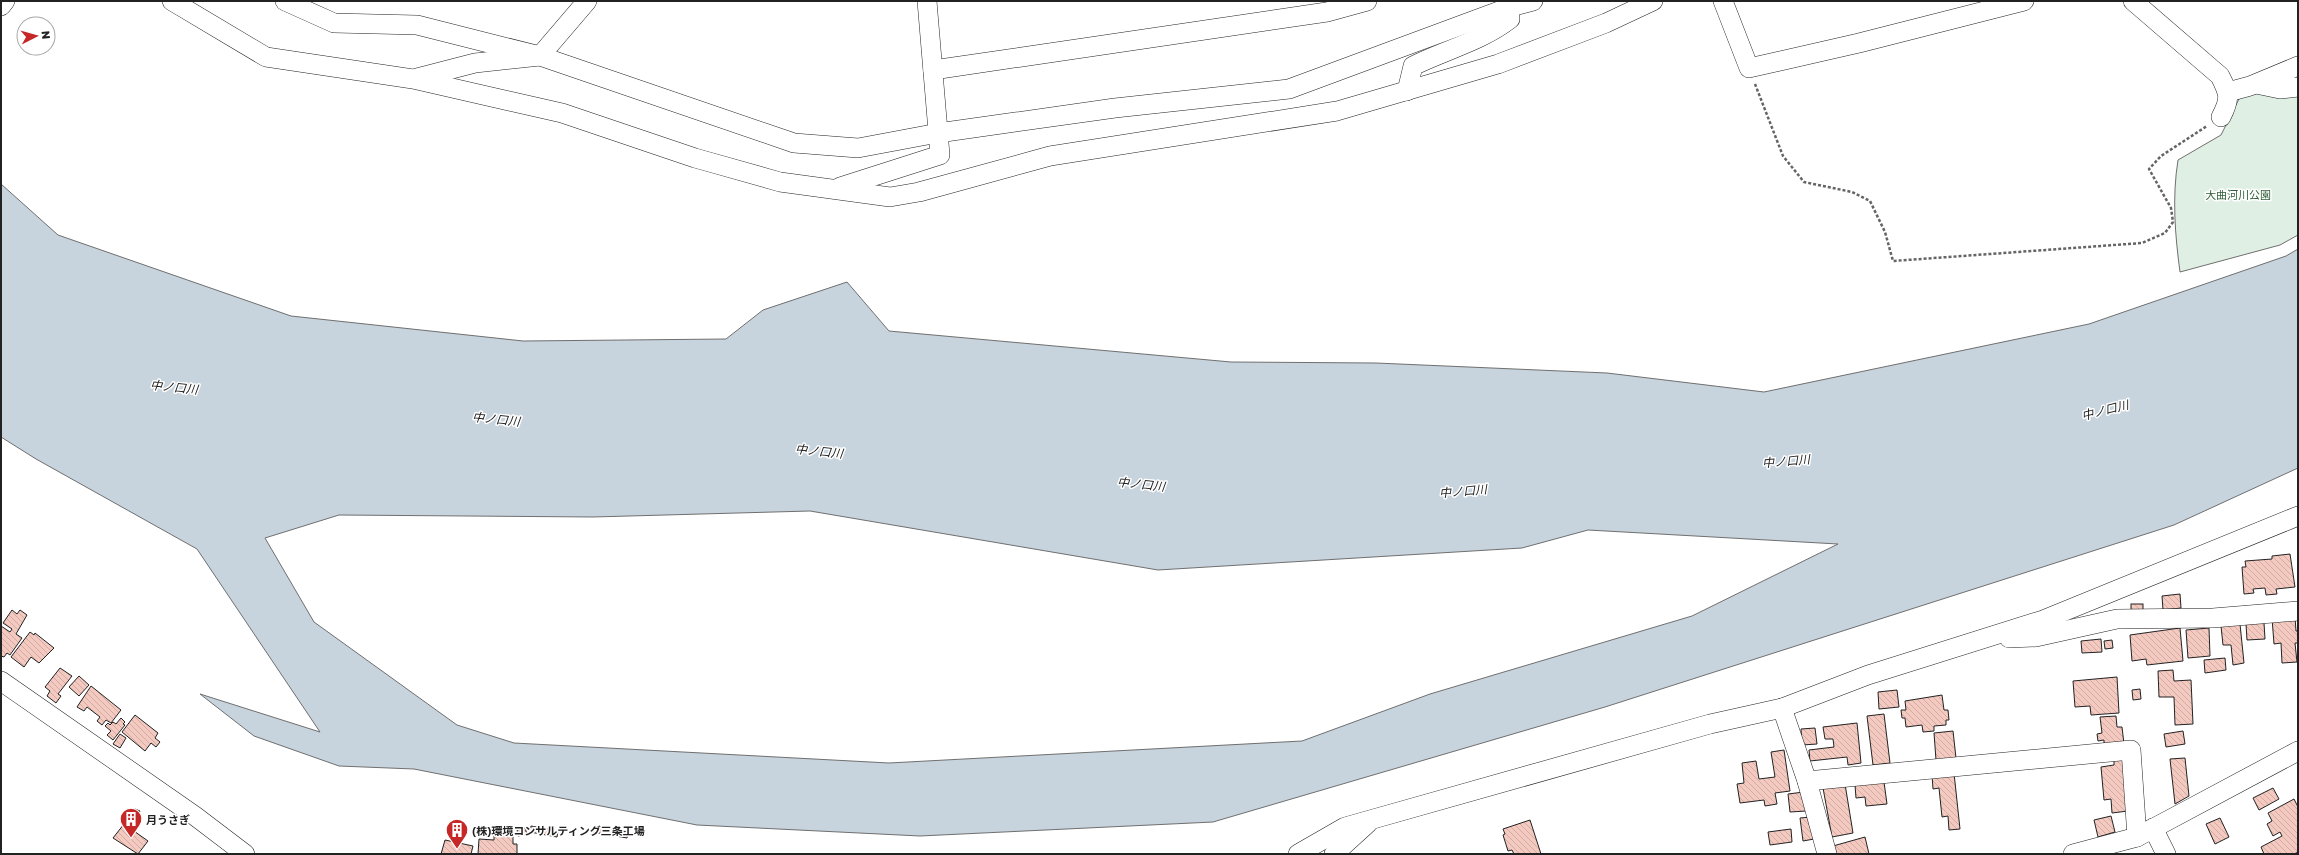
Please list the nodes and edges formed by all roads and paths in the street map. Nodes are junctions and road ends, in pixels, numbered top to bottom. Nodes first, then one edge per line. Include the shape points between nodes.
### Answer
1 (5, 1) edge
2 (172, 1) edge
3 (286, 1) edge
4 (587, 1) edge
5 (927, 1) edge
6 (1367, 1) edge
7 (1533, 1) edge
8 (1653, 1) edge
9 (1723, 1) edge
10 (2024, 1) edge
11 (2133, 1) edge
12 (1510, 4) edge
13 (1, 6) edge
14 (540, 56) junction
15 (2298, 66) edge
16 (1749, 68) junction
17 (933, 70) junction
18 (414, 79) junction
19 (2256, 84) junction
20 (2298, 86) edge
21 (1407, 91) junction
22 (2228, 92) junction
23 (2221, 116) joint
24 (938, 133) junction
25 (834, 188) junction
26 (2298, 516) edge
27 (2298, 611) edge
28 (1988, 639) junction
29 (1, 681) edge
30 (1782, 708) junction
31 (2298, 751) edge
32 (1807, 781) junction
33 (1372, 819) junction
34 (2145, 832) junction
35 (245, 854) edge
36 (1298, 854) edge
37 (1334, 854) edge
38 (1827, 854) edge
39 (2073, 854) edge
40 (2166, 854) edge

1 - 13 street
2 - 18 street via 266,57
3 - 14 street via 334,23 417,25
4 - 14 street
5 - 17 street
6 - 17 street via 1327,12
7 - 12 street
8 - 21 street via 1606,23 1498,64
9 - 16 street
10 - 16 street
11 - 22 street via 2220,76
12 - 21 street via 1510,18 1494,31 1413,66
12 - 24 street via 1289,90 1115,108
14 - 18 street via 475,63
14 - 24 street via 794,143 858,148
15 - 19 street
16 - 23 path via 1783,156 1804,182 1852,192 1870,201 1885,232 1893,261 2142,243 2165,234 2173,222 2171,208 2149,169 2161,156
17 - 24 street
18 - 25 street via 562,114 696,158 780,182
19 - 20 street via 2280,89
19 - 22 street
21 - 25 street via 1337,111 1050,156 919,192 890,197
22 - 23 street via 2228,103
24 - 25 street via 940,156
26 - 28 street via 2043,620
27 - 28 street via 2213,618 2117,619 2036,637
28 - 30 street via 1868,675
29 - 35 street via 195,816
30 - 32 street
30 - 33 street via 1702,726
31 - 34 street
32 - 34 street via 2131,750
32 - 38 street
33 - 36 street via 1345,827
33 - 37 street
34 - 39 street
34 - 40 street

